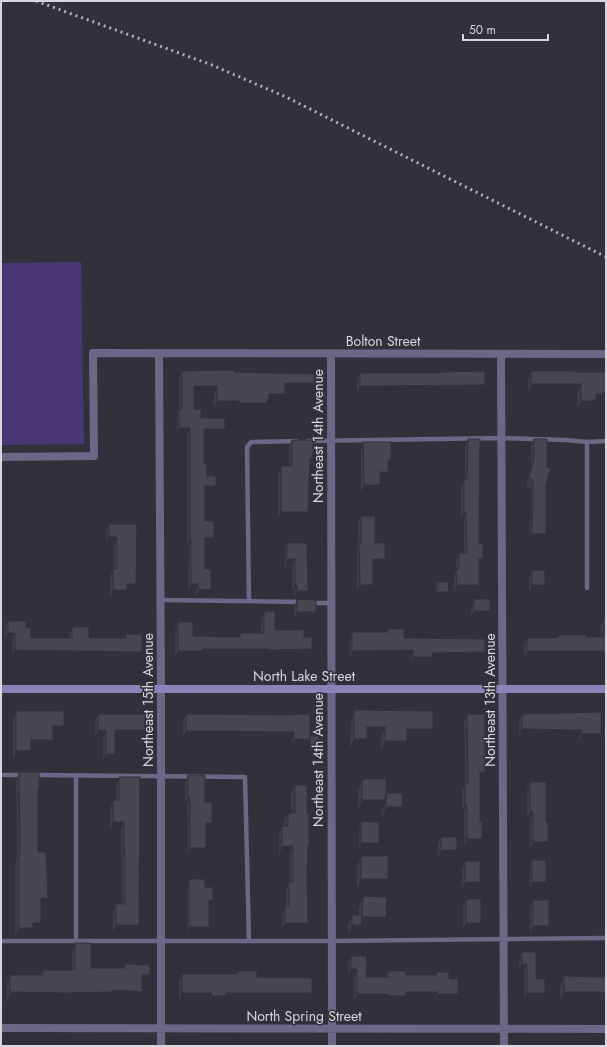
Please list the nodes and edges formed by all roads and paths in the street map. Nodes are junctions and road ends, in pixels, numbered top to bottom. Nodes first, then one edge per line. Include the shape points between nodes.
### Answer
1 (159, 354) junction
2 (332, 354) junction
3 (502, 354) junction
4 (606, 354) edge
5 (502, 438) junction
6 (331, 441) junction
7 (606, 441) edge
8 (587, 442) junction
9 (1, 457) edge
10 (587, 588) dead end
11 (161, 600) junction
12 (249, 601) junction
13 (331, 603) junction
14 (1, 688) edge
15 (161, 688) junction
16 (331, 689) junction
17 (503, 689) junction
18 (606, 689) edge
19 (1, 775) edge
20 (76, 775) junction
21 (161, 776) junction
22 (606, 938) edge
23 (504, 939) junction
24 (76, 940) junction
25 (161, 940) junction
26 (1, 941) edge
27 (249, 941) junction
28 (332, 941) junction
29 (1, 1028) edge
30 (161, 1028) junction
31 (332, 1029) junction
32 (606, 1029) edge
33 (504, 1030) junction
34 (161, 1046) edge
35 (332, 1046) edge
36 (504, 1046) edge

1 - 2 street, Bolton Street
1 - 9 street, Bolton Street via 93,353 94,456
1 - 11 street, Northeast 15th Avenue
2 - 3 street, Bolton Street
2 - 6 street, Northeast 14th Avenue
3 - 4 street, Bolton Street
3 - 5 street, Northeast 13th Avenue
5 - 6 lane
5 - 8 lane
5 - 17 street, Northeast 13th Avenue
6 - 12 lane via 251,442 247,447
6 - 13 street, Northeast 14th Avenue
7 - 8 lane
8 - 10 lane
11 - 12 lane
11 - 15 street, Northeast 15th Avenue
12 - 13 lane
13 - 16 street, Northeast 14th Avenue
14 - 15 street, North Lake Street
15 - 16 street, North Lake Street
15 - 21 street, Northeast 15th Avenue
16 - 17 street, North Lake Street
16 - 28 street, Northeast 14th Avenue
17 - 18 street, North Lake Street
17 - 23 street, Northeast 13th Avenue
19 - 20 lane
20 - 21 lane
20 - 24 lane
21 - 25 street, Northeast 15th Avenue
21 - 27 lane via 245,777
22 - 23 lane
23 - 28 lane
23 - 33 street, Northeast 13th Avenue
24 - 25 lane
24 - 26 lane
25 - 27 lane
25 - 30 street, Northeast 15th Avenue
27 - 28 lane
28 - 31 street, Northeast 14th Avenue
29 - 30 street, North Spring Street
30 - 31 street, North Spring Street
30 - 34 street, Northeast 15th Avenue
31 - 33 street, North Spring Street
31 - 35 street, Northeast 14th Avenue
32 - 33 street, North Spring Street
33 - 36 street, Northeast 13th Avenue

